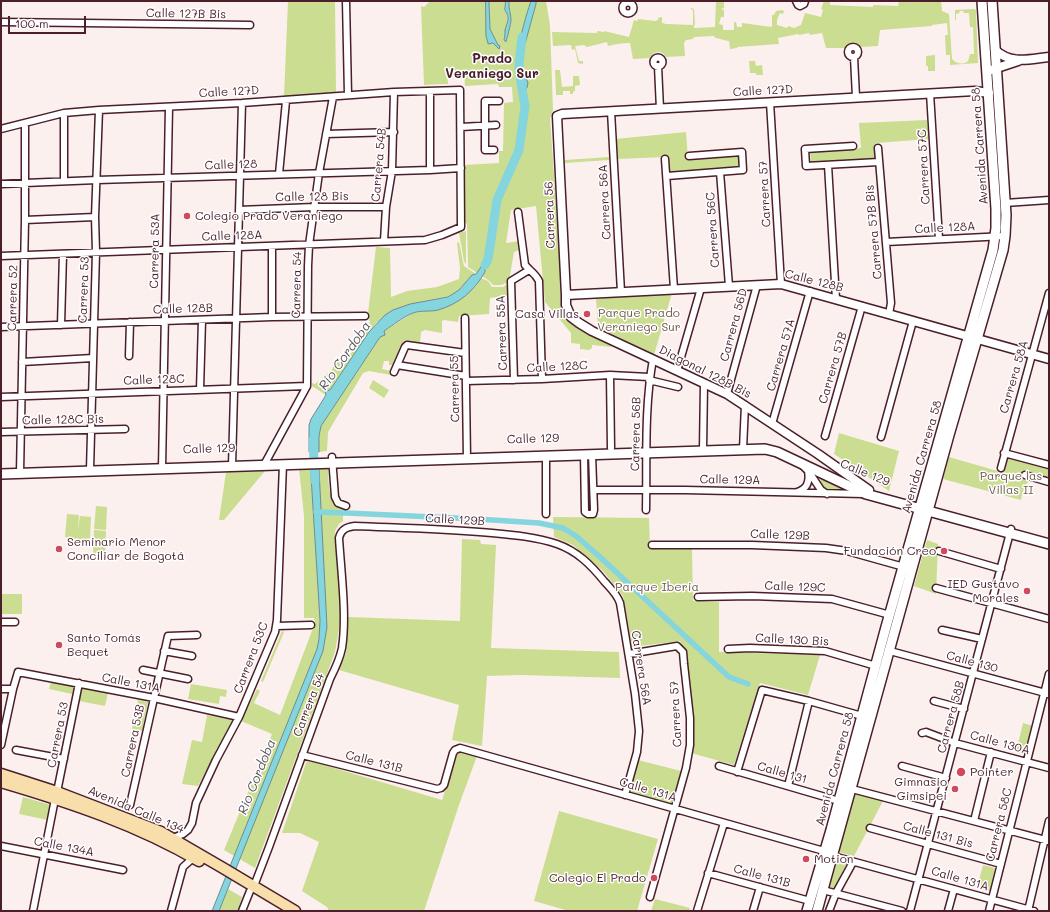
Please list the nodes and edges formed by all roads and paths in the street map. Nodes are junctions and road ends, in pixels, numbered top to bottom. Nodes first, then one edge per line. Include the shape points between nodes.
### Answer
1 (346, 1) edge
2 (796, 1) edge
3 (805, 1) edge
4 (982, 1) edge
5 (992, 1) edge
6 (1, 22) edge
7 (250, 25) dead end
8 (995, 50) junction
9 (854, 57) dead end
10 (1049, 57) edge
11 (1019, 60) junction
12 (658, 66) dead end
13 (996, 68) junction
14 (987, 72) junction
15 (988, 82) junction
16 (430, 90) junction
17 (975, 91) junction
18 (394, 92) junction
19 (930, 93) junction
20 (989, 93) junction
21 (348, 95) junction
22 (333, 97) junction
23 (856, 97) junction
24 (286, 100) junction
25 (499, 100) dead end
26 (770, 102) junction
27 (242, 103) junction
28 (169, 107) junction
29 (660, 109) junction
30 (99, 110) junction
31 (611, 111) junction
32 (64, 113) junction
33 (557, 120) joint
34 (25, 124) junction
35 (496, 125) dead end
36 (485, 126) junction
37 (461, 127) junction
38 (1, 129) edge
39 (394, 132) junction
40 (326, 134) junction
41 (853, 146) dead end
42 (878, 148) dead end
43 (494, 150) dead end
44 (689, 156) dead end
45 (665, 159) dead end
46 (879, 162) junction
47 (828, 165) junction
48 (461, 168) junction
49 (430, 170) junction
50 (392, 171) junction
51 (720, 172) junction
52 (319, 173) junction
53 (279, 174) junction
54 (240, 176) junction
55 (667, 176) junction
56 (168, 178) junction
57 (98, 180) junction
58 (64, 181) junction
59 (25, 183) junction
60 (1, 184) edge
61 (1049, 200) edge
62 (1005, 203) junction
63 (314, 207) junction
64 (386, 207) junction
65 (239, 210) junction
66 (518, 212) dead end
67 (95, 218) junction
68 (25, 220) junction
69 (995, 236) junction
70 (1005, 236) junction
71 (939, 239) junction
72 (384, 241) junction
73 (886, 242) junction
74 (309, 245) junction
75 (272, 246) junction
76 (239, 247) junction
77 (167, 249) junction
78 (96, 252) junction
79 (63, 254) junction
80 (24, 255) junction
81 (1, 256) edge
82 (530, 270) junction
83 (781, 284) junction
84 (757, 285) junction
85 (729, 286) junction
86 (701, 288) junction
87 (674, 289) junction
88 (621, 292) junction
89 (810, 292) junction
90 (1049, 293) edge
91 (566, 296) junction
92 (836, 299) junction
93 (1048, 303) edge
94 (862, 306) junction
95 (568, 309) joint
96 (889, 314) junction
97 (365, 316) dead end
98 (308, 317) junction
99 (272, 318) junction
100 (465, 318) dead end
101 (236, 319) junction
102 (202, 320) junction
103 (164, 321) junction
104 (913, 321) junction
105 (130, 322) junction
106 (94, 324) junction
107 (61, 325) junction
108 (23, 326) junction
109 (1, 327) edge
110 (973, 338) junction
111 (465, 353) junction
112 (1032, 354) junction
113 (129, 356) dead end
114 (93, 358) junction
115 (653, 359) junction
116 (1049, 359) edge
117 (22, 362) junction
118 (397, 365) junction
119 (678, 370) junction
120 (394, 372) dead end
121 (610, 375) junction
122 (466, 379) junction
123 (542, 379) junction
124 (649, 379) junction
125 (514, 380) junction
126 (704, 384) junction
127 (307, 386) junction
128 (678, 387) dead end
129 (234, 389) junction
130 (200, 390) junction
131 (163, 391) junction
132 (92, 394) junction
133 (727, 394) junction
134 (21, 396) junction
135 (1, 397) edge
136 (745, 405) junction
137 (772, 424) junction
138 (125, 429) dead end
139 (91, 431) junction
140 (1, 432) edge
141 (20, 432) junction
142 (825, 436) dead end
143 (881, 437) dead end
144 (743, 446) junction
145 (611, 448) junction
146 (703, 448) junction
147 (646, 449) junction
148 (1004, 453) junction
149 (588, 454) junction
150 (467, 456) junction
151 (546, 456) junction
152 (329, 460) junction
153 (300, 461) junction
154 (266, 462) junction
155 (799, 462) junction
156 (232, 463) junction
157 (283, 464) junction
158 (162, 465) junction
159 (1049, 466) edge
160 (90, 468) junction
161 (1001, 468) dead end
162 (1, 469) edge
163 (20, 471) junction
164 (808, 471) junction
165 (1, 474) edge
166 (1025, 475) dead end
167 (1049, 482) edge
168 (594, 490) junction
169 (646, 490) junction
170 (867, 492) junction
171 (793, 493) junction
172 (827, 494) junction
173 (346, 506) dead end
174 (924, 509) junction
175 (646, 510) dead end
176 (546, 514) dead end
177 (347, 527) joint
178 (1011, 531) junction
179 (1049, 539) edge
180 (1049, 544) edge
181 (652, 545) dead end
182 (939, 551) dead end
183 (581, 557) joint
184 (904, 567) junction
185 (1001, 569) junction
186 (936, 588) dead end
187 (698, 597) dead end
188 (992, 603) junction
189 (890, 615) junction
190 (1049, 619) edge
191 (1, 622) edge
192 (15, 622) dead end
193 (311, 625) dead end
194 (277, 626) junction
195 (942, 630) dead end
196 (197, 635) dead end
197 (982, 639) junction
198 (728, 649) dead end
199 (164, 651) junction
200 (890, 651) junction
201 (628, 654) junction
202 (192, 656) dead end
203 (876, 666) junction
204 (144, 670) dead end
205 (160, 673) junction
206 (974, 673) junction
207 (1049, 674) edge
208 (188, 679) dead end
209 (79, 683) junction
210 (1, 689) edge
211 (13, 689) junction
212 (1047, 693) edge
213 (154, 698) junction
214 (809, 701) junction
215 (934, 701) dead end
216 (964, 709) junction
217 (862, 716) junction
218 (239, 717) junction
219 (922, 733) dead end
220 (955, 743) junction
221 (1, 745) edge
222 (465, 749) joint
223 (16, 750) dead end
224 (991, 752) junction
225 (302, 755) junction
226 (64, 759) junction
227 (1026, 762) junction
228 (719, 766) dead end
229 (902, 766) dead end
230 (1049, 768) edge
231 (737, 772) junction
232 (1, 774) edge
233 (946, 778) junction
234 (1, 782) edge
235 (788, 786) junction
236 (852, 789) junction
237 (56, 795) junction
238 (625, 795) junction
239 (839, 801) junction
240 (130, 805) dead end
241 (674, 809) junction
242 (937, 811) junction
243 (1049, 820) edge
244 (974, 821) junction
245 (724, 823) junction
246 (870, 828) dead end
247 (1009, 831) junction
248 (173, 838) junction
249 (1047, 840) edge
250 (928, 844) junction
251 (1, 846) edge
252 (824, 851) junction
253 (44, 854) junction
254 (833, 856) junction
255 (193, 858) junction
256 (853, 862) junction
257 (1001, 864) junction
258 (123, 870) dead end
259 (222, 871) junction
260 (708, 873) junction
261 (919, 879) junction
262 (760, 887) junction
263 (252, 888) junction
264 (954, 889) junction
265 (824, 890) junction
266 (836, 893) junction
267 (650, 897) dead end
268 (992, 899) junction
269 (810, 901) junction
270 (1030, 910) edge
271 (33, 911) edge
272 (171, 911) edge
273 (242, 911) edge
274 (283, 911) edge
275 (295, 911) edge
276 (697, 911) edge
277 (753, 911) edge
278 (807, 911) edge
279 (817, 911) edge
280 (829, 911) edge
281 (902, 911) edge
282 (910, 911) edge
283 (948, 911) edge
284 (989, 911) edge

1 - 21 street
2 - 3 street via 800,6
4 - 14 main road, Avenida Carrera 58
5 - 8 main road, Avenida Carrera 58
6 - 7 street, Calle 127B Bis
8 - 11 street via 1005,58
8 - 13 main road, Avenida Carrera 58
9 - 23 street
10 - 11 street
11 - 13 street
12 - 29 street
13 - 14 street
13 - 62 main road, Avenida Carrera 58
14 - 15 main road, Avenida Carrera 58
15 - 17 street
15 - 20 main road, Avenida Carrera 58
16 - 18 street, Calle 127D
16 - 37 street, Calle 127D via 460,90
16 - 49 street
17 - 19 street, Calle 127D
17 - 20 street, Calle 127D
18 - 21 street, Calle 127D
18 - 39 street, Carrera 54B
19 - 23 street, Calle 127D
19 - 71 street, Carrera 57C
20 - 69 main road, Avenida Carrera 58 via 996,209
21 - 22 street, Calle 127D
22 - 24 street, Calle 127D
22 - 40 street, Carrera 54
23 - 26 street, Calle 127D
24 - 27 street, Calle 127D
24 - 53 street
25 - 36 street via 485,101
26 - 29 street, Calle 127D
26 - 83 street, Carrera 57
27 - 28 street, Calle 127D
27 - 54 street
28 - 30 street, Calle 127D
28 - 56 street, Carrera 53A
29 - 31 street, Calle 127D
30 - 32 street, Calle 127D
30 - 57 street, Carrera 53
31 - 33 street, Calle 127D via 562,114 558,115
31 - 88 street, Carrera 56A
32 - 34 street, Calle 127D
32 - 58 street
33 - 91 street, Carrera 56
34 - 38 street, Calle 127D
34 - 59 street, Carrera 52
35 - 36 street
36 - 37 street
36 - 43 street via 485,150
37 - 48 street
39 - 40 street
39 - 50 street, Carrera 54B
40 - 52 street, Carrera 54
41 - 47 street via 805,148 806,166
42 - 46 street, Carrera 57B Bis
44 - 51 street via 742,152 743,170
45 - 55 street
46 - 47 street
46 - 73 street, Carrera 57B Bis
47 - 92 street
48 - 49 street, Calle 128
48 - 72 street, Calle 128A via 461,227 425,240
49 - 50 street, Calle 128
50 - 52 street, Calle 128
50 - 64 street, Carrera 54B
51 - 55 street
51 - 85 street, Carrera 56C
52 - 53 street, Calle 128
52 - 63 street, Carrera 54
53 - 54 street, Calle 128
54 - 56 street, Calle 128
54 - 65 street
55 - 87 street
56 - 57 street, Calle 128
56 - 77 street, Carrera 53A
57 - 58 street, Calle 128
57 - 67 street, Carrera 53
58 - 59 street, Calle 128
59 - 60 street, Calle 128
59 - 68 street, Carrera 52
61 - 62 street
62 - 70 main road, Avenida Carrera 58
63 - 64 street, Calle 128 Bis
63 - 65 street, Calle 128 Bis
63 - 74 street, Carrera 54
64 - 72 street, Carrera 54B
65 - 76 street
66 - 82 street via 525,265
67 - 68 street
67 - 78 street, Carrera 53
68 - 80 street, Carrera 52
69 - 70 street, Calle 128A
69 - 71 street, Calle 128A
69 - 110 main road, Avenida Carrera 58
70 - 110 main road, Avenida Carrera 58 via 1002,256
71 - 73 street, Calle 128A
72 - 74 street, Calle 128A
73 - 96 street, Carrera 57B Bis via 891,303
74 - 75 street, Calle 128A
74 - 98 street, Carrera 54
75 - 76 street, Calle 128A
75 - 99 street
76 - 77 street, Calle 128A
76 - 101 street
77 - 78 street, Calle 128A
77 - 103 street, Carrera 53A
78 - 79 street, Calle 128A
78 - 106 street, Carrera 53
79 - 80 street, Calle 128A
79 - 107 street
80 - 81 street, Calle 128A
80 - 108 street, Carrera 52
82 - 123 street via 539,281
82 - 125 street, Carrera 55A via 512,281
83 - 84 street, Calle 128B
83 - 89 street, Calle 128B
84 - 85 street, Calle 128B
84 - 133 street, Carrera 56D
85 - 86 street, Calle 128B
86 - 87 street, Calle 128B
86 - 119 street
87 - 88 street, Calle 128B
88 - 91 street, Calle 128B
89 - 92 street, Calle 128B
89 - 137 street, Carrera 57A
90 - 93 street, Carrera 58A
91 - 95 street, Carrera 56
92 - 94 street, Calle 128B
93 - 112 street, Carrera 58A
94 - 96 street, Calle 128B
94 - 142 street, Carrera 57B
95 - 115 street, Diagonal 128B Bis via 571,317 592,331
96 - 104 street, Calle 128B
97 - 98 street, Calle 128B
98 - 99 street, Calle 128B
98 - 127 street, Carrera 54
99 - 101 street, Calle 128B
100 - 111 street, Carrera 55
101 - 102 street, Calle 128B
101 - 129 street
102 - 103 street, Calle 128B
102 - 130 street
103 - 105 street, Calle 128B
103 - 131 street, Carrera 53A
104 - 110 street, Calle 128B
104 - 143 street
105 - 106 street, Calle 128B
105 - 113 street
106 - 107 street, Calle 128B
106 - 114 street, Carrera 53
107 - 108 street, Calle 128B
108 - 109 street, Calle 128B
108 - 117 street, Carrera 52
110 - 112 street, Calle 128B
110 - 174 main road, Avenida Carrera 58
111 - 118 street via 407,345
111 - 122 street, Carrera 55
112 - 116 street, Calle 128B
112 - 148 street, Carrera 58A
114 - 117 street
114 - 132 street, Carrera 53
115 - 119 street, Diagonal 128B Bis
115 - 124 street, Carrera 56B
117 - 134 street, Carrera 52
118 - 120 street
118 - 122 street, Calle 128C
119 - 126 street, Diagonal 128B Bis
121 - 123 street, Calle 128C
121 - 124 street, Calle 128C
121 - 145 street
122 - 125 street, Calle 128C
122 - 150 street, Carrera 55
123 - 125 street, Calle 128C
124 - 128 street, Calle 128C
124 - 147 street, Carrera 56B
126 - 133 street, Diagonal 128B Bis
126 - 146 street
127 - 129 street, Calle 128C
127 - 154 street, Carrera 54
129 - 130 street, Calle 128C
129 - 156 street
130 - 131 street, Calle 128C
131 - 132 street, Calle 128C
131 - 158 street, Carrera 53A
132 - 134 street, Calle 128C
132 - 139 street, Carrera 53
133 - 136 street, Diagonal 128B Bis
134 - 135 street, Calle 128C
134 - 141 street, Carrera 52
136 - 137 street, Diagonal 128B Bis
136 - 144 street
137 - 170 street, Diagonal 128B Bis
138 - 139 street, Calle 128C Bis
139 - 141 street, Calle 128C Bis
139 - 160 street, Carrera 53
140 - 141 street, Calle 128C Bis
141 - 163 street, Carrera 52
144 - 146 main road, Calle 129
144 - 155 main road, Calle 129 via 769,449
144 - 170 main road, Calle 129 via 768,444
145 - 147 main road, Calle 129
145 - 150 main road, Calle 129
146 - 147 main road, Calle 129
147 - 149 main road, Calle 129
147 - 169 street, Carrera 56B
148 - 159 street
148 - 161 street, Carrera 58A
149 - 151 main road, Calle 129
149 - 168 street
149 - 168 street via 585,512 588,514 593,514
150 - 151 main road, Calle 129
150 - 152 main road, Calle 129
151 - 176 street
152 - 153 main road, Calle 129
152 - 173 street via 335,497 338,503
153 - 154 main road, Calle 129
153 - 157 main road, Calle 129
154 - 156 main road, Calle 129
154 - 157 main road, Calle 129
155 - 164 street, Calle 129
155 - 170 main road, Calle 129
156 - 158 main road, Calle 129
157 - 194 street, Carrera 53C
158 - 160 main road, Calle 129
160 - 163 main road, Calle 129
162 - 163 main road, Calle 129
163 - 165 main road, Calle 129
164 - 171 street via 806,487
164 - 172 street via 821,490
166 - 167 street
168 - 169 street, Calle 129A
169 - 171 street, Calle 129A
169 - 175 street, Carrera 56B
170 - 172 street, Calle 129A
170 - 174 main road, Calle 129
171 - 172 street, Calle 129A
174 - 178 main road, Calle 129
174 - 184 main road, Avenida Carrera 58
174 - 200 main road, Avenida Carrera 58
177 - 183 street, Calle 129B via 470,531 528,536 557,544
177 - 225 street, Carrera 54 via 339,538 344,617 342,648
178 - 179 main road, Calle 129
178 - 180 main road, Calle 129
178 - 185 street, Carrera 58B
181 - 184 street, Calle 129B via 826,548 847,551
182 - 185 street
183 - 201 street, Carrera 56A via 618,597
184 - 189 main road, Avenida Carrera 58
185 - 188 street, Carrera 58B
186 - 188 street
187 - 189 street, Calle 129C via 827,599
188 - 190 street
188 - 197 street, Carrera 58B
189 - 203 main road, Avenida Carrera 58
191 - 192 street
193 - 194 street
194 - 218 street, Carrera 53C
195 - 197 street
196 - 199 street, Carrera 53B via 168,636
197 - 206 street, Carrera 58B
198 - 203 street, Calle 130 Bis via 825,651
199 - 202 street
199 - 205 street, Carrera 53B
200 - 206 street, Calle 130
200 - 236 main road, Avenida Carrera 58
201 - 238 street, Carrera 56A via 639,731 638,750
201 - 241 street, Carrera 57 via 677,646 683,652 690,718 690,745
203 - 217 main road, Avenida Carrera 58
204 - 205 street
205 - 208 street
205 - 213 street, Carrera 53B
206 - 212 street, Calle 130
206 - 216 street, Carrera 58B
207 - 212 street, Carrera 58C
209 - 211 street, Calle 131A via 18,672
209 - 213 street, Calle 131A
209 - 226 street, Carrera 53
210 - 211 street
211 - 221 street
212 - 227 street, Carrera 58C
213 - 218 street, Calle 131A
213 - 240 street, Carrera 53B
214 - 217 street
214 - 231 street via 762,690
214 - 235 street
215 - 216 street
216 - 220 street, Carrera 58B
217 - 239 main road, Avenida Carrera 58
218 - 248 street, Carrera 53C via 196,803 188,830
219 - 220 street, Calle 130A via 926,732
220 - 224 street, Calle 130A
220 - 233 street, Carrera 58B
222 - 225 street, Calle 131B via 455,750 441,788 432,788
222 - 238 street, Calle 131A
223 - 226 street
224 - 227 street, Calle 130A
224 - 244 street
225 - 263 street, Carrera 54
226 - 237 street, Carrera 53
227 - 230 street, Calle 130A
227 - 247 street, Carrera 58C
228 - 231 street, Calle 131
229 - 233 street
231 - 235 street, Calle 131
232 - 237 main road, Avenida Calle 134
233 - 242 street, Carrera 58B
234 - 237 main road, Avenida Calle 134
235 - 239 street, Calle 131
236 - 242 street
236 - 254 main road, Avenida Carrera 58
237 - 248 main road, Avenida Calle 134 via 127,818
237 - 253 street, Carrera 53
237 - 255 main road, Avenida Calle 134 via 152,836
238 - 241 street, Calle 131A
239 - 252 main road, Avenida Carrera 58
241 - 245 street, Calle 131A
241 - 267 street, Carrera 57
242 - 244 street
242 - 250 street, Carrera 58B
243 - 249 street
244 - 247 street
245 - 252 street, Calle 131A
245 - 260 street
246 - 250 street, Calle 131 Bis
247 - 249 street
247 - 257 street, Carrera 58C
248 - 259 main road, Avenida Calle 134
249 - 270 street
250 - 257 street, Calle 131 Bis
250 - 261 street, Carrera 58B
251 - 253 street, Calle 134A
252 - 269 main road, Avenida Carrera 58
253 - 258 street, Calle 134A
253 - 271 street, Carrera 53
254 - 256 street, Calle 131A
254 - 265 main road, Avenida Carrera 58
255 - 259 main road, Avenida Calle 134
255 - 272 street via 182,871
256 - 261 street, Calle 131A
256 - 266 street
257 - 268 street, Carrera 58C
259 - 263 main road, Avenida Calle 134
260 - 262 street, Calle 131B
260 - 276 street
261 - 264 street, Calle 131A
261 - 282 street, Carrera 58B
262 - 269 street, Calle 131B
262 - 277 street
263 - 273 street, Carrera 54
263 - 274 main road, Avenida Calle 134
263 - 275 main road, Avenida Calle 134
264 - 268 street, Calle 131A
264 - 283 street
265 - 266 street
265 - 279 main road, Avenida Carrera 58
266 - 280 street
266 - 281 street
268 - 270 street, Calle 131A
268 - 284 street, Carrera 58C
269 - 278 main road, Avenida Carrera 58

